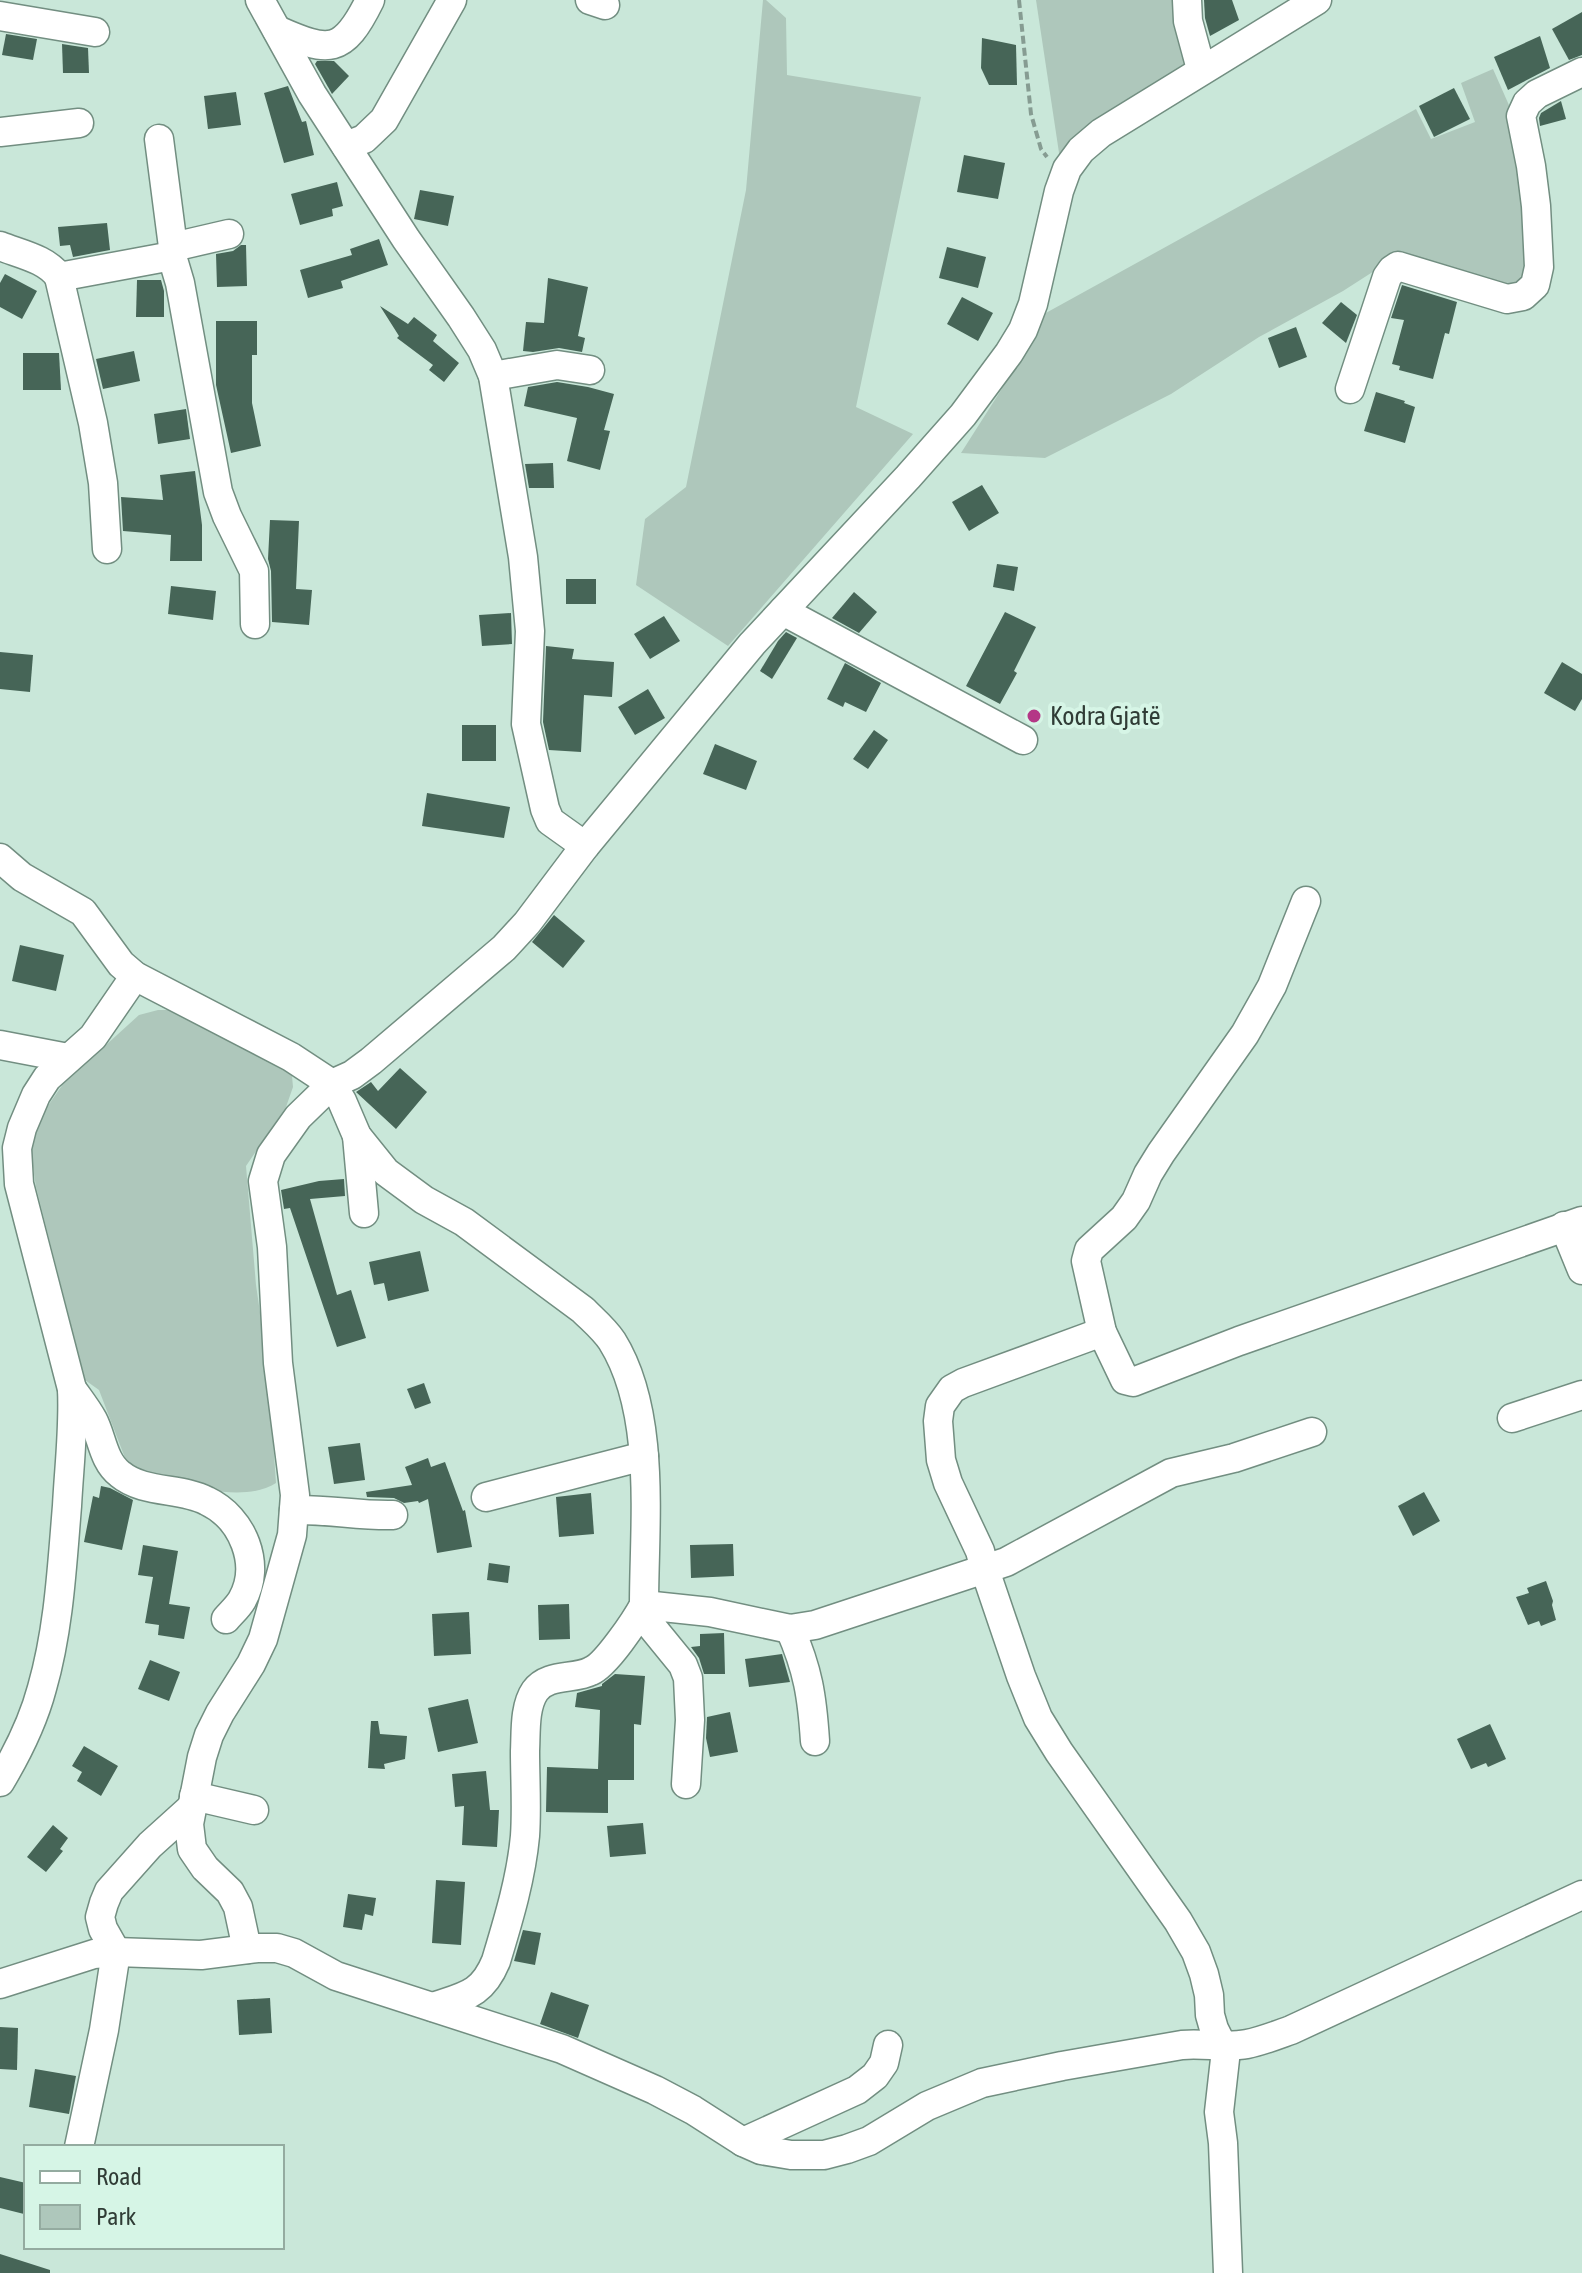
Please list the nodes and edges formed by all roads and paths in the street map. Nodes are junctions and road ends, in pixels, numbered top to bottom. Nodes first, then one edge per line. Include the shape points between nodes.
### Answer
1 (260, 0) edge
2 (370, 0) edge
3 (452, 0) edge
4 (1019, 0) edge
5 (1187, 0) edge
6 (1317, 0) edge
7 (0, 16) edge
8 (277, 30) junction
9 (95, 32) dead end
10 (1201, 69) junction
11 (1582, 72) edge
12 (79, 123) dead end
13 (0, 132) edge
14 (159, 139) dead end
15 (346, 146) junction
16 (1064, 179) junction
17 (229, 234) dead end
18 (0, 246) edge
19 (173, 251) junction
20 (59, 277) junction
21 (590, 370) dead end
22 (493, 376) junction
23 (1350, 389) dead end
24 (107, 549) dead end
25 (783, 611) junction
26 (255, 624) dead end
27 (1023, 740) dead end
28 (585, 846) junction
29 (0, 858) edge
30 (1306, 901) dead end
31 (135, 976) junction
32 (0, 1045) edge
33 (68, 1058) junction
34 (332, 1084) junction
35 (357, 1136) junction
36 (364, 1213) dead end
37 (1573, 1224) edge
38 (1582, 1270) edge
39 (1102, 1332) junction
40 (72, 1389) junction
41 (1582, 1395) edge
42 (1512, 1418) dead end
43 (1312, 1432) dead end
44 (644, 1456) junction
45 (486, 1497) dead end
46 (294, 1510) junction
47 (393, 1515) dead end
48 (985, 1570) junction
49 (644, 1605) junction
50 (226, 1619) dead end
51 (790, 1629) junction
52 (815, 1741) dead end
53 (0, 1782) edge
54 (686, 1784) dead end
55 (192, 1802) junction
56 (254, 1810) dead end
57 (1582, 1895) edge
58 (247, 1949) junction
59 (116, 1952) junction
60 (0, 1984) edge
61 (433, 2007) junction
62 (888, 2045) dead end
63 (1222, 2045) junction
64 (743, 2142) junction
65 (79, 2145) edge
66 (1228, 2273) edge

1 - 8 street
2 - 8 street via 337,44 305,43
3 - 15 street via 384,120 364,139
4 - 16 path via 1031,114 1041,149
5 - 10 street
6 - 10 street
7 - 9 street
8 - 15 street
10 - 16 street via 1101,133 1081,150
11 - 23 street via 1537,94 1521,116 1536,206 1535,285 1523,296 1507,299 1398,266 1387,277
12 - 13 street
14 - 19 street
15 - 22 street via 461,317
16 - 25 street via 1033,304 1009,353 954,425
17 - 19 street
18 - 20 street via 53,268
19 - 20 street
19 - 26 street via 218,492 254,571
20 - 24 street via 93,423
21 - 22 street via 557,365
22 - 28 street via 523,557 530,631 526,724 550,821
25 - 27 street
25 - 28 street
28 - 34 street via 504,948 371,1061
29 - 31 street via 83,912
30 - 39 street via 1272,986 1245,1034 1161,1153 1124,1218 1089,1250 1086,1261
31 - 33 street via 93,1037
31 - 34 street
32 - 33 street
33 - 40 street via 32,1103 19,1138 17,1165
34 - 35 street
34 - 46 street via 279,1141 263,1181
35 - 36 street
35 - 44 street via 403,1185 464,1222 598,1324 624,1366
37 - 38 street
37 - 39 street via 1133,1382 1122,1376
39 - 48 street via 963,1383 940,1406 941,1460
40 - 50 street via 118,1473 129,1481 206,1500 235,1526 251,1564 242,1601
40 - 53 street via 66,1519 52,1645 30,1724
41 - 42 street
43 - 48 street via 1171,1473
44 - 45 street
44 - 49 street
46 - 47 street
46 - 55 street via 263,1639 209,1735
48 - 51 street
48 - 63 street via 1038,1718 1196,1952
49 - 51 street
49 - 54 street via 652,1627 688,1678
49 - 61 street via 599,1667 559,1677 536,1690 527,1716 522,1859 496,1961 478,1990
51 - 52 street via 807,1672
55 - 56 street
55 - 58 street via 192,1849 230,1892
55 - 59 street via 109,1891 100,1917
57 - 63 street via 1291,2030 1245,2045
58 - 59 street via 201,1955
58 - 61 street via 294,1953 336,1976
59 - 60 street
59 - 65 street
61 - 64 street via 591,2061 693,2110
62 - 64 street via 884,2063 857,2090
63 - 64 street via 1182,2045 982,2083 927,2106 869,2141 824,2155 776,2154
63 - 66 street via 1219,2112

